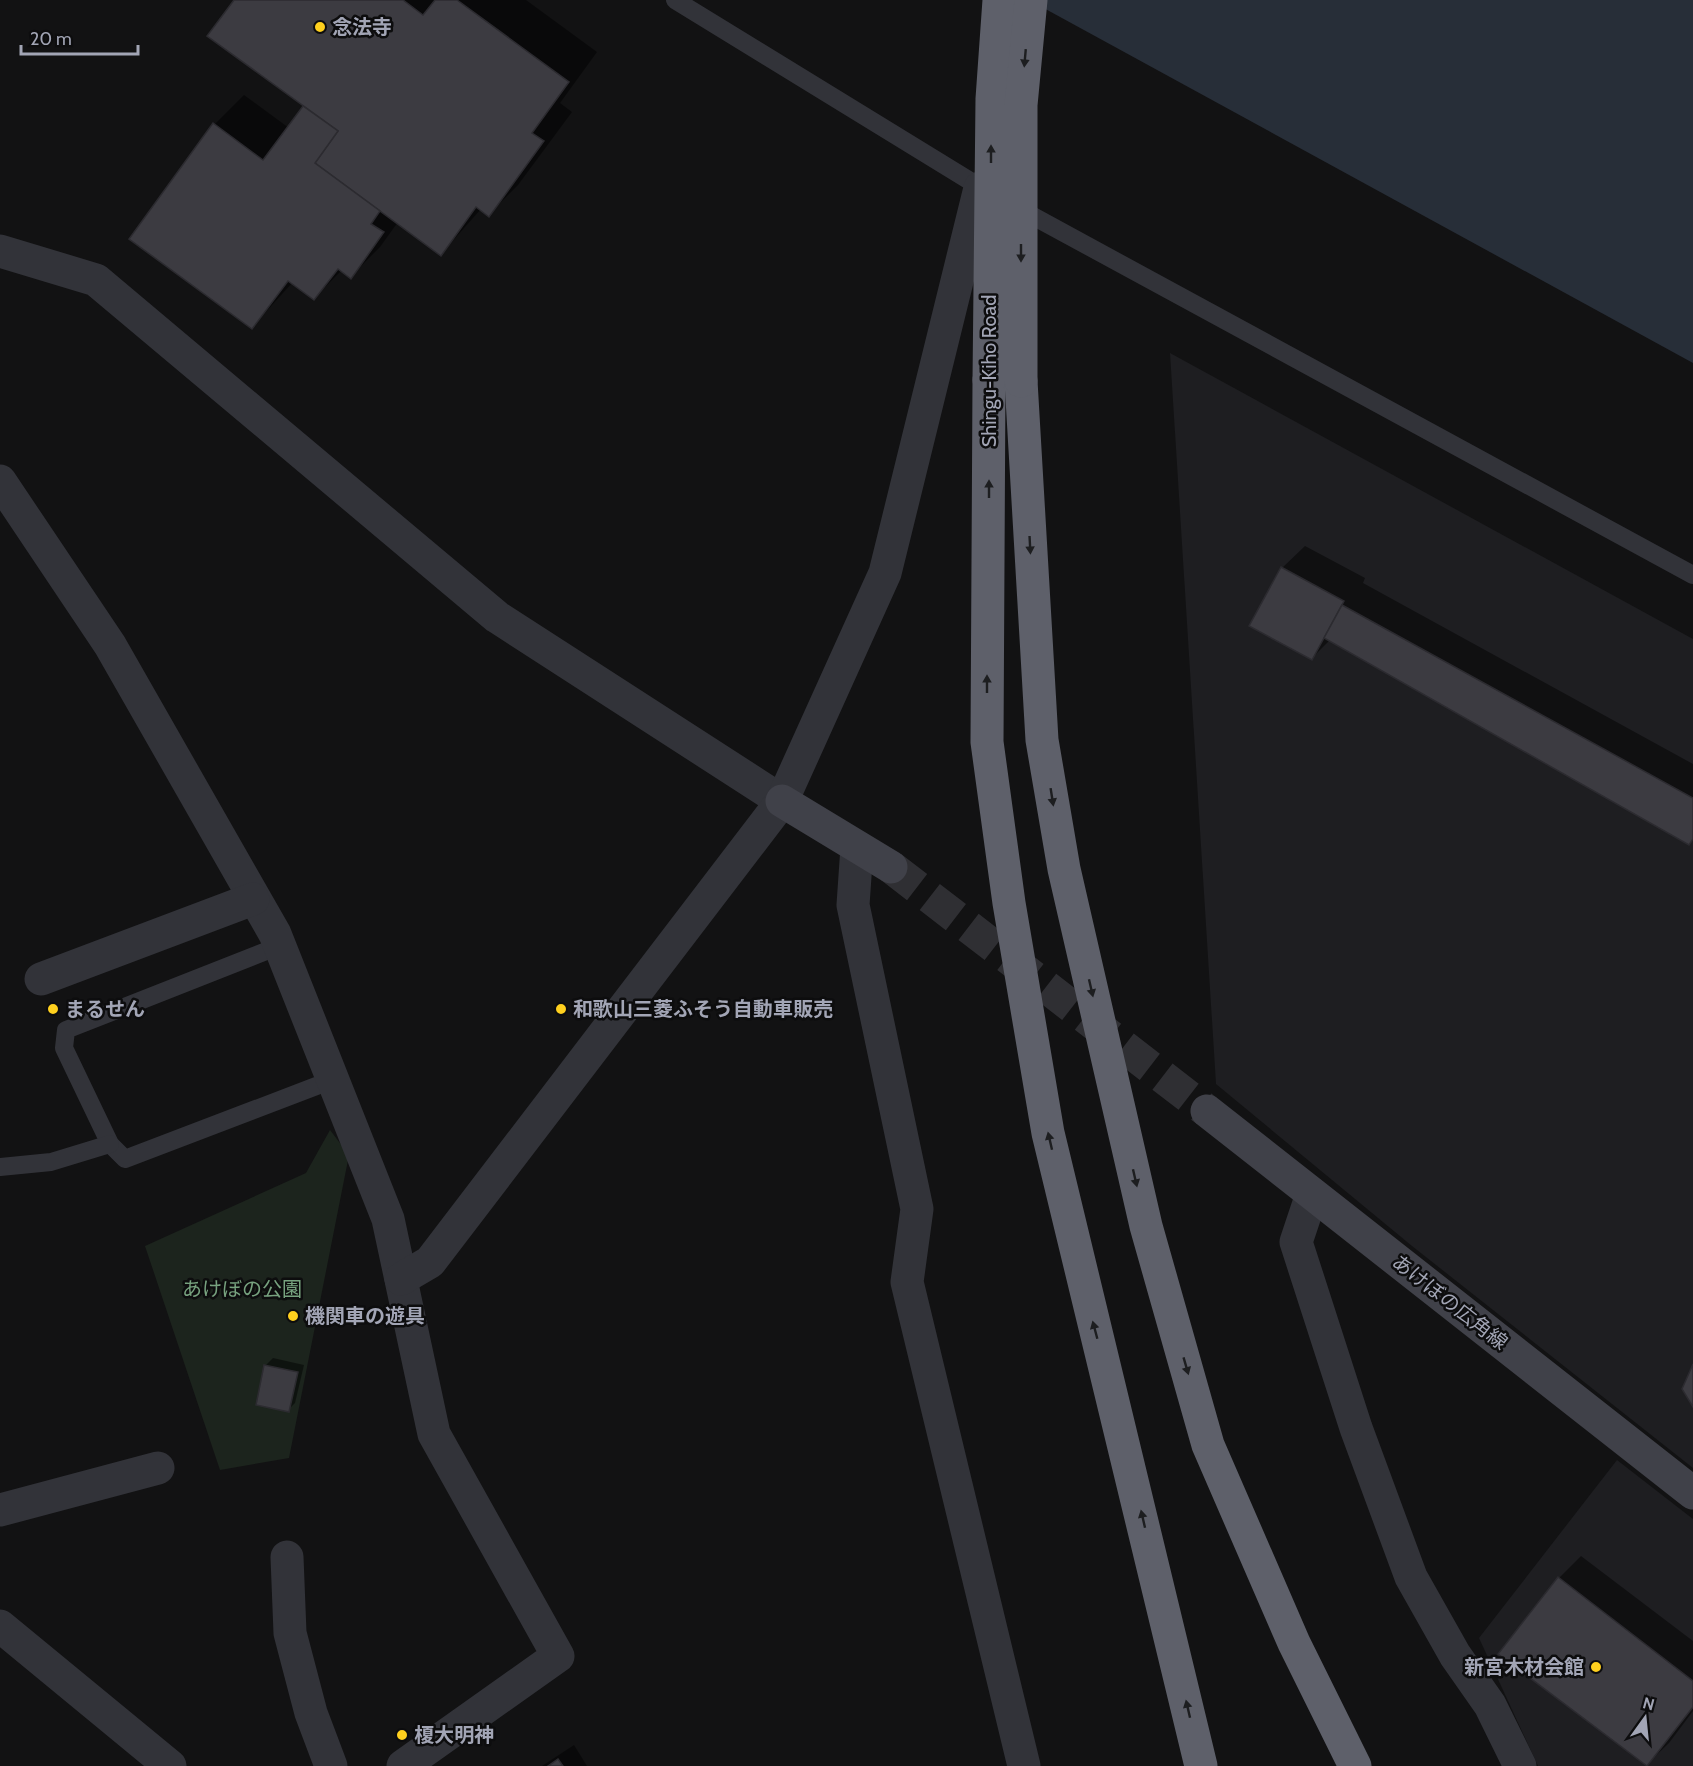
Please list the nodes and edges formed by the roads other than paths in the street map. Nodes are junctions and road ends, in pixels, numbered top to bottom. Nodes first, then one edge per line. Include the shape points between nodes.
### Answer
1 (675, 0) edge
2 (999, 0) edge
3 (1031, 0) edge
4 (980, 188) junction
5 (1, 247) edge
6 (1005, 381) junction
7 (0, 481) edge
8 (1693, 575) edge
9 (782, 801) junction
10 (856, 847) junction
11 (891, 867) tunnel mouth
12 (253, 900) junction
13 (279, 946) junction
14 (41, 979) dead end
15 (332, 1080) junction
16 (1207, 1111) tunnel mouth
17 (110, 1144) junction
18 (0, 1167) edge
19 (1312, 1194) junction
20 (401, 1279) junction
21 (158, 1468) dead end
22 (1693, 1493) edge
23 (0, 1510) edge
24 (287, 1557) dead end
25 (0, 1626) edge
26 (170, 1766) edge
27 (331, 1766) edge
28 (403, 1766) edge
29 (1024, 1766) edge
30 (1201, 1766) edge
31 (1355, 1766) edge
32 (1520, 1766) edge

1 - 4 lane
6 -> 2 highway, Shingu-Kiho Road, bridge via 992,99
3 -> 6 highway, Shingu-Kiho Road, bridge
4 - 8 lane
4 - 9 street via 885,573
5 - 9 street via 96,280 496,617
30 -> 6 highway, Shingu-Kiho Road via 1048,1133 1009,903 987,742
6 -> 31 highway, Shingu-Kiho Road via 1042,740 1064,869 1146,1226 1208,1445 1294,1643
7 - 12 street via 110,645
9 - 10 main road
9 - 20 street via 430,1262
10 - 11 main road
10 - 29 street via 853,905 917,1209 907,1282
12 - 13 street
12 - 14 street
13 - 15 street
13 - 17 lane via 66,1030 64,1048
15 - 17 lane via 125,1159
15 - 20 street via 388,1219
16 - 19 main road, あけぼの広角線
17 - 18 lane via 51,1162
19 - 22 main road, あけぼの広角線
19 - 32 street via 1296,1242 1356,1428 1411,1577 1455,1655 1490,1705
20 - 28 street via 434,1434 558,1656
21 - 23 street
24 - 27 street via 290,1633 311,1713
25 - 26 street

